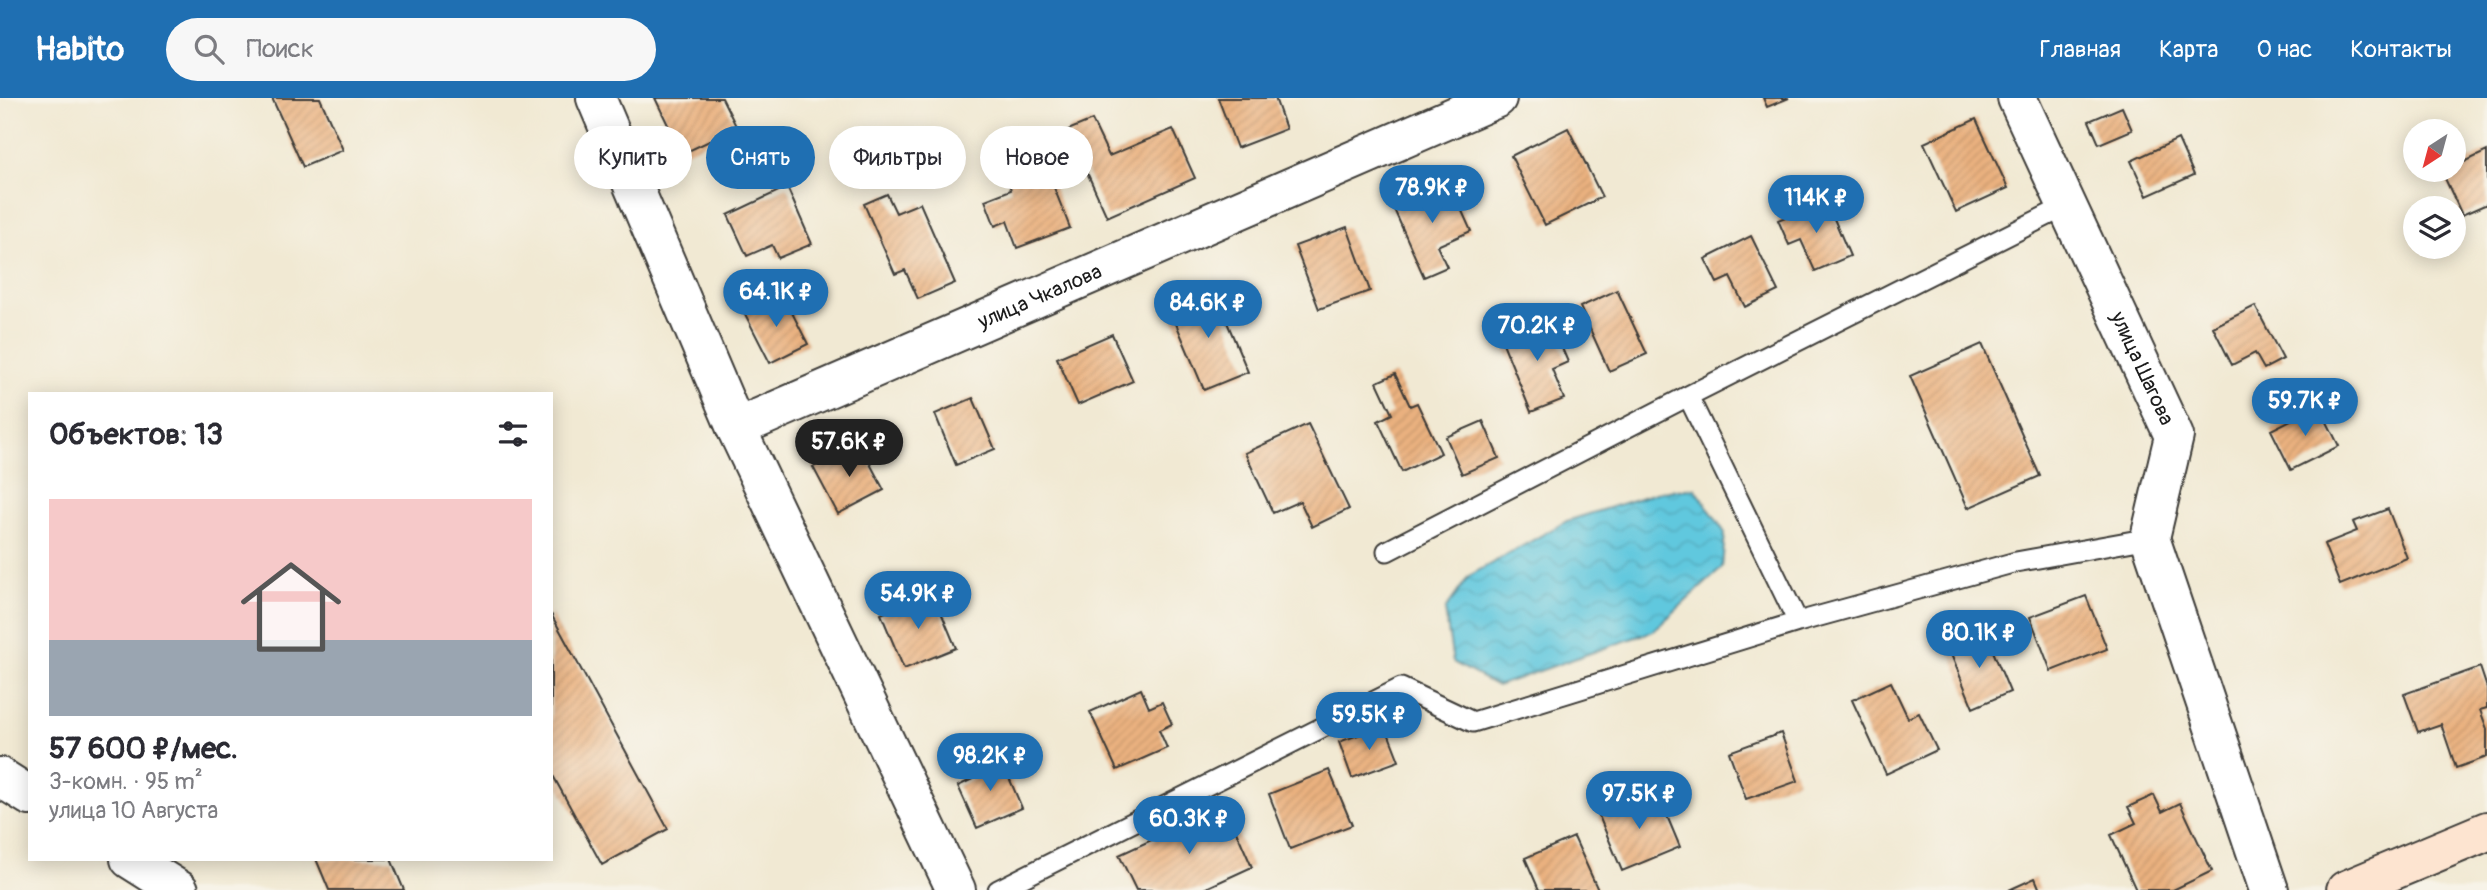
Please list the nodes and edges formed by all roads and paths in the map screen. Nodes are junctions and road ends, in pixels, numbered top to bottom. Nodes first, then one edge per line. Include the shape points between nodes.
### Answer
1 (596, 98) edge
2 (1497, 98) edge
3 (2017, 98) edge
4 (2066, 206) junction
5 (1688, 396) junction
6 (736, 428) junction
7 (2150, 538) junction
8 (1387, 551) dead end
9 (1798, 622) junction
10 (0, 777) edge
11 (28, 795) edge
12 (2487, 831) edge
13 (133, 861) edge
14 (179, 890) edge
15 (956, 890) edge
16 (998, 890) edge
17 (2269, 890) edge
18 (2347, 890) edge

1 - 6 street
2 - 6 street, улица Чкалова
3 - 4 street, улица Шагова
4 - 5 lane
4 - 7 street, улица Шагова via 2174,436
5 - 8 lane
5 - 9 lane
6 - 15 street
7 - 9 lane via 2016,562
7 - 17 street
9 - 16 lane via 1473,722 1401,688
10 - 11 street
12 - 18 main road
13 - 14 street

